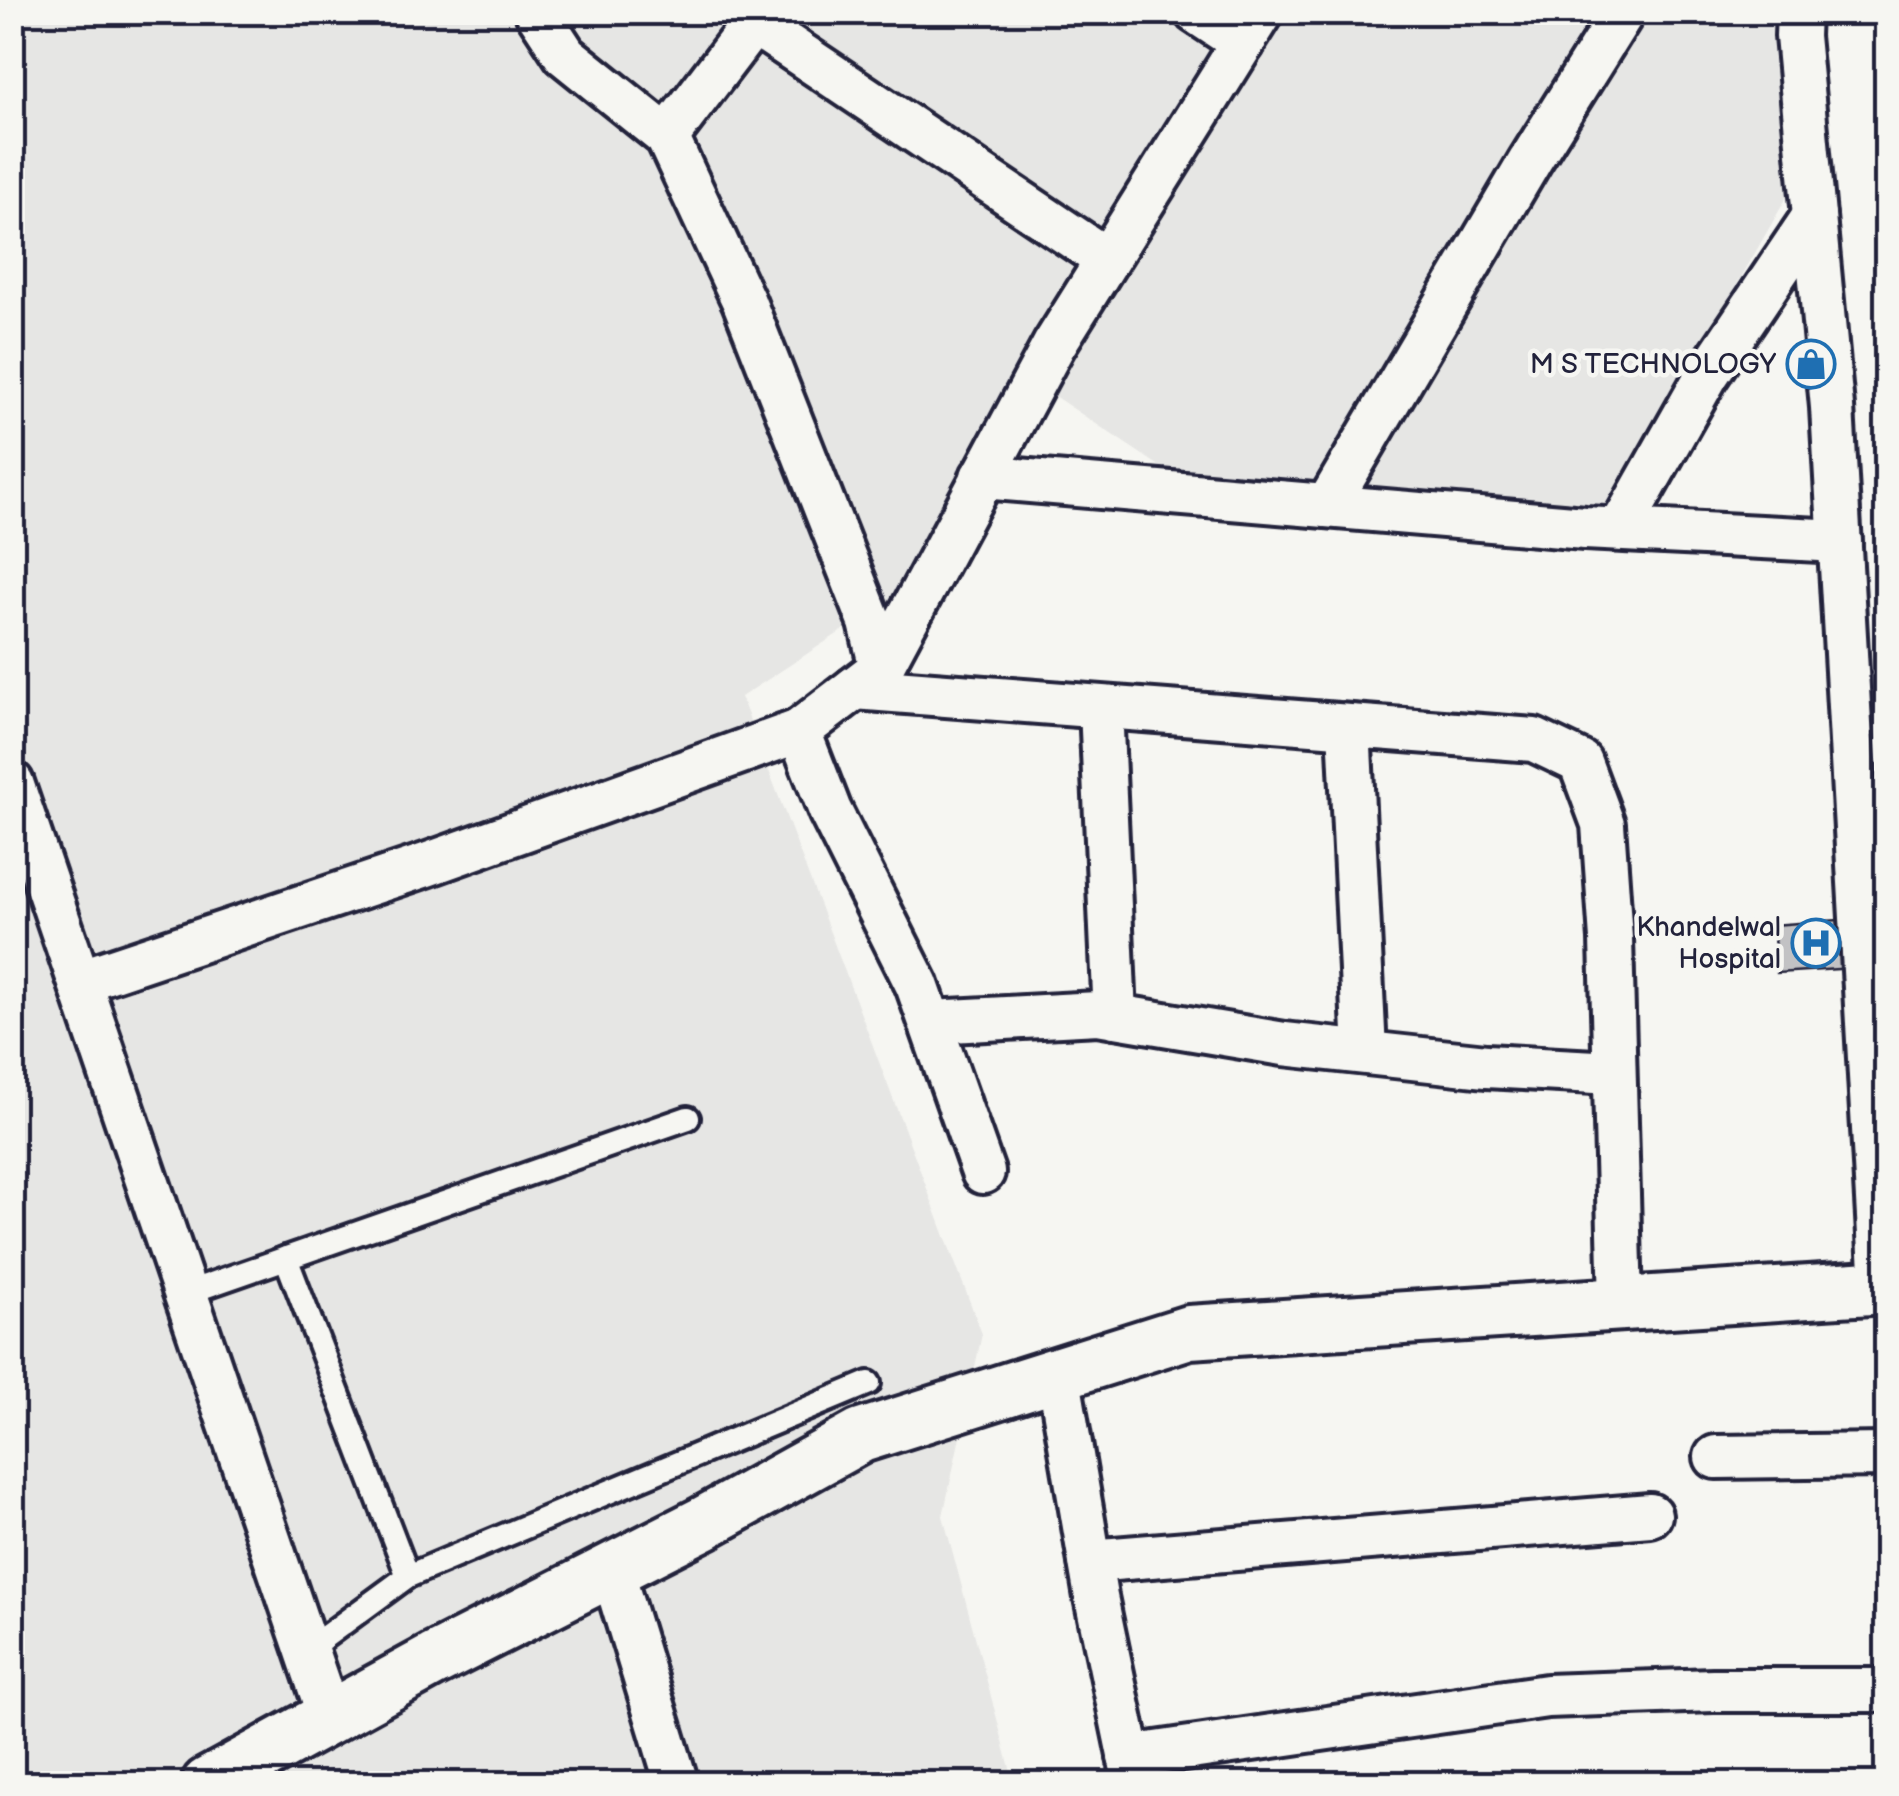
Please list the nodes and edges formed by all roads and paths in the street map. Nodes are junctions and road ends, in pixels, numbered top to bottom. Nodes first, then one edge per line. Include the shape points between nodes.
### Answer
1 (537, 12) edge
2 (1196, 12) edge
3 (1622, 12) edge
4 (1798, 12) edge
5 (758, 18) edge
6 (1252, 28) edge
7 (667, 137) junction
8 (1814, 216) junction
9 (1106, 260) junction
10 (982, 477) junction
11 (1327, 506) junction
12 (1620, 530) junction
13 (1840, 541) junction
14 (868, 678) junction
15 (1101, 708) junction
16 (1349, 727) junction
17 (799, 731) junction
18 (12, 783) edge
19 (80, 981) junction
20 (1115, 1016) junction
21 (931, 1022) junction
22 (1365, 1052) junction
23 (1614, 1073) junction
24 (688, 1118) dead end
25 (983, 1172) dead end
26 (286, 1258) junction
27 (1884, 1287) edge
28 (186, 1293) junction
29 (1621, 1304) junction
30 (1058, 1374) junction
31 (869, 1384) dead end
32 (1886, 1455) edge
33 (1716, 1456) dead end
34 (1650, 1515) dead end
35 (1090, 1561) junction
36 (612, 1570) junction
37 (408, 1576) junction
38 (306, 1650) junction
39 (1886, 1690) edge
40 (330, 1716) junction
41 (1132, 1770) edge
42 (208, 1784) edge
43 (677, 1784) edge

1 - 7 street via 565,55
2 - 6 street
3 - 11 street
4 - 8 street
5 - 7 street
5 - 9 street
6 - 9 street
7 - 14 street via 744,302 870,622
8 - 12 street via 1707,375
8 - 13 street
9 - 10 street
10 - 11 street
10 - 14 street
11 - 12 street
12 - 13 street
13 - 27 street
14 - 15 street
14 - 17 street
15 - 16 street
15 - 20 street
16 - 22 street
16 - 23 street via 1534,740 1580,762 1603,824
17 - 19 street
17 - 21 street
18 - 19 street
19 - 28 street
20 - 21 street
20 - 22 street
21 - 25 street
22 - 23 street
23 - 29 street
24 - 26 lane
26 - 28 lane
26 - 37 lane
27 - 29 street
28 - 38 street
29 - 30 street via 1189,1332
30 - 35 street
30 - 36 street via 861,1436
31 - 37 lane
32 - 33 street
34 - 35 street
35 - 41 street
36 - 40 street
36 - 43 street
37 - 38 lane
38 - 40 street
39 - 41 street via 1546,1696 1394,1715
40 - 42 street

